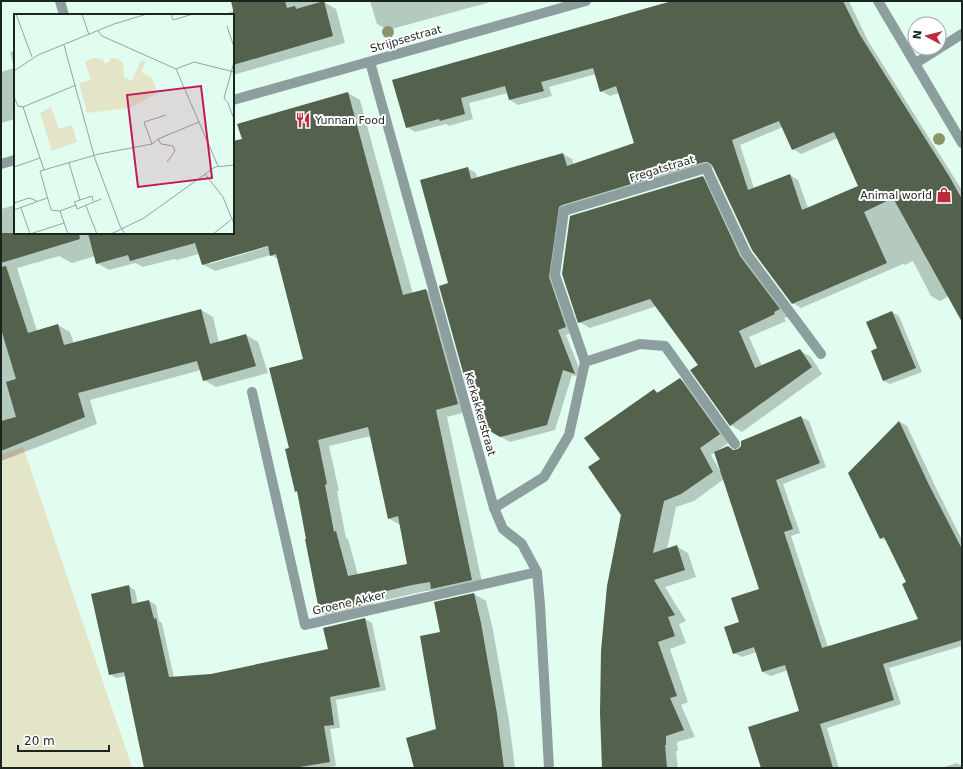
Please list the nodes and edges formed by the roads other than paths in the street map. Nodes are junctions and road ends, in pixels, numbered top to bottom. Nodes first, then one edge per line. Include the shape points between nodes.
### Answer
1 (60, 1) edge
2 (586, 1) edge
3 (878, 1) edge
4 (64, 14) edge
5 (962, 34) edge
6 (370, 62) junction
7 (916, 63) junction
8 (234, 100) edge
9 (962, 143) edge
10 (14, 160) edge
11 (1, 164) edge
12 (821, 354) dead end
13 (585, 362) junction
14 (252, 392) dead end
15 (735, 444) dead end
16 (494, 508) junction
17 (537, 572) junction
18 (549, 768) edge

1 - 4 street
2 - 6 street, Strijpsestraat
3 - 7 street
5 - 7 street
6 - 8 street, Strijpsestraat
6 - 16 street, Kerkakkerstraat
7 - 9 street
10 - 11 street
12 - 13 street, Fregatstraat via 746,253 706,168 564,211 555,275
13 - 15 street via 640,344 665,346
13 - 16 street via 569,435 544,477
14 - 17 street, Groene Akker via 305,625
16 - 17 street, Kerkakkerstraat via 503,529 522,544
17 - 18 street, Kerkakkerstraat

